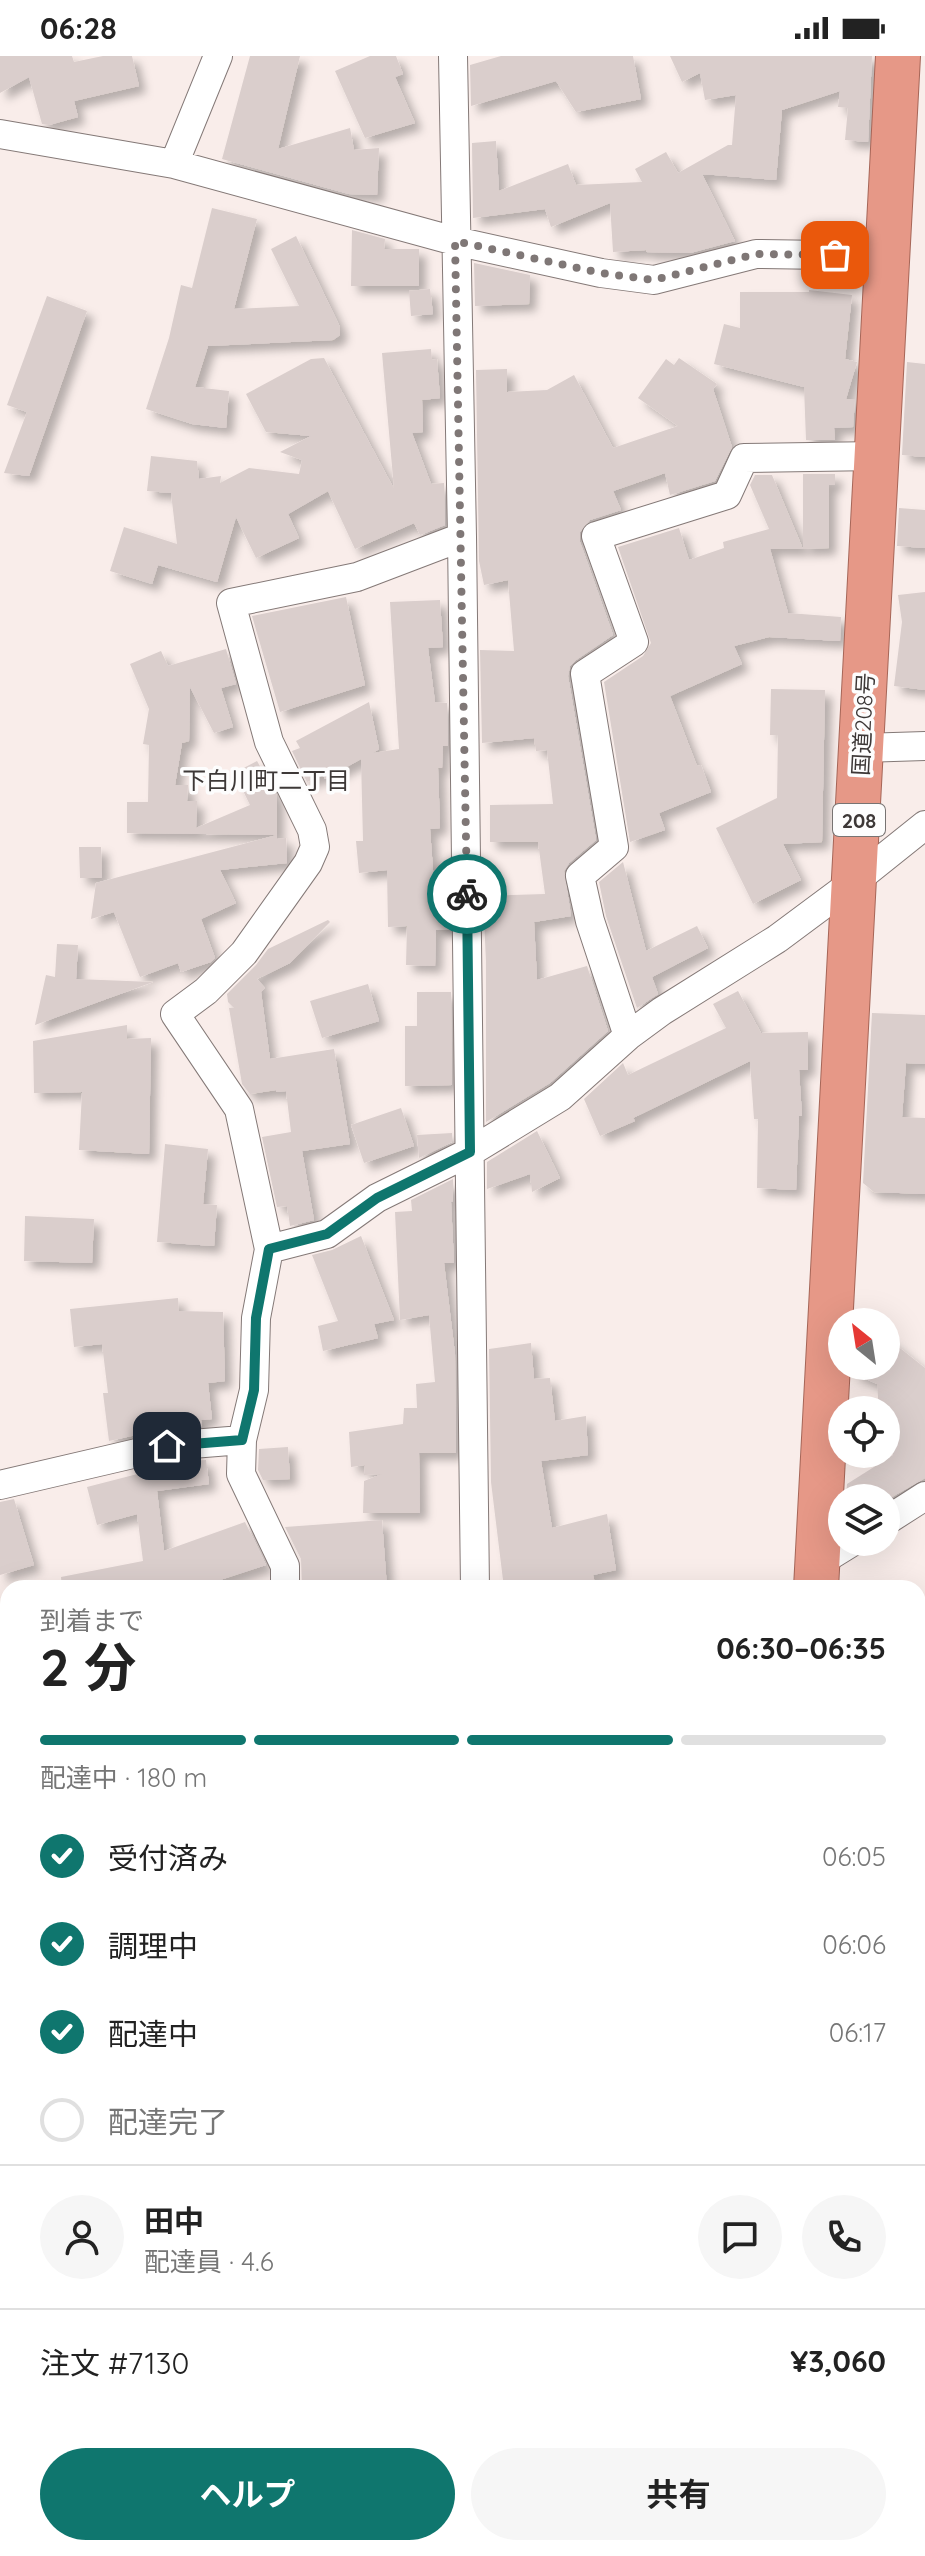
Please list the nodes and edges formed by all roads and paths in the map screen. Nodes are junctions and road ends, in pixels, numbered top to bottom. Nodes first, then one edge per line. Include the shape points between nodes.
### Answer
1 (218, 56) edge
2 (453, 56) edge
3 (898, 56) edge
4 (0, 134) edge
5 (174, 164) junction
6 (455, 241) junction
7 (888, 256) junction
8 (877, 456) junction
9 (462, 537) junction
10 (925, 746) edge
11 (862, 748) junction
12 (925, 825) edge
13 (855, 881) junction
14 (628, 1036) junction
15 (470, 1152) junction
16 (269, 1249) junction
17 (242, 1440) junction
18 (0, 1485) edge
19 (925, 1496) edge
20 (900, 1512) edge
21 (822, 1575) edge
22 (285, 1580) edge
23 (475, 1580) edge

1 - 5 street
2 - 6 street
3 - 7 highway, 国道208号 / 208
4 - 5 street
5 - 6 street
6 - 7 street via 654,280 756,254
6 - 9 street
7 - 8 highway, 国道208号 / 208
8 - 11 highway, 国道208号 / 208
8 - 14 street via 744,458 727,495 596,536 634,642 585,674 614,847 580,876
9 - 15 street
9 - 16 street via 357,577 231,603 269,742 312,830 315,847 244,953 175,1014 239,1109
10 - 11 street
11 - 13 highway, 国道208号 / 208
12 - 13 street
13 - 14 street
13 - 21 highway, 国道208号 / 208
14 - 15 street via 560,1097
15 - 16 street via 377,1198 327,1234
15 - 23 street
16 - 17 street via 256,1318 254,1390
17 - 18 street via 167,1446
17 - 22 street via 241,1474 285,1566
19 - 20 street

